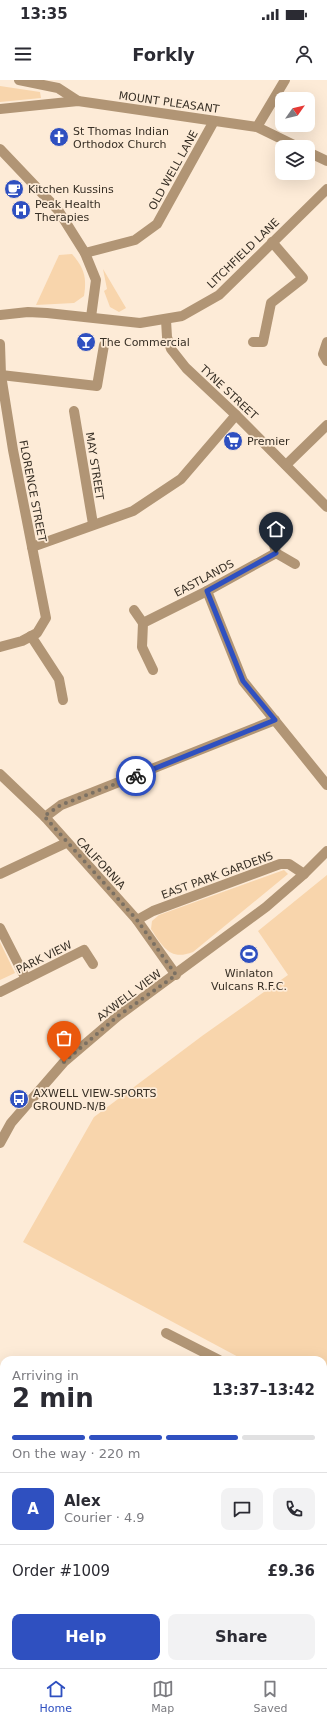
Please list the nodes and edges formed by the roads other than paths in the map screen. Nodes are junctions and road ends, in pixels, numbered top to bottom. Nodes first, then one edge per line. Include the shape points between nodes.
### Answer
1 (19, 80) edge
2 (285, 80) edge
3 (78, 101) junction
4 (0, 109) edge
5 (214, 121) junction
6 (257, 127) junction
7 (284, 140) edge
8 (0, 149) edge
9 (315, 155) edge
10 (327, 161) edge
11 (327, 189) edge
12 (272, 242) junction
13 (85, 253) junction
14 (0, 315) edge
15 (91, 317) junction
16 (166, 320) junction
17 (253, 342) dead end
18 (327, 342) edge
19 (0, 344) edge
20 (104, 345) dead end
21 (327, 362) edge
22 (1, 375) edge
23 (74, 411) dead end
24 (236, 415) junction
25 (327, 425) edge
26 (286, 465) junction
27 (327, 507) edge
28 (92, 524) junction
29 (271, 532) dead end
30 (32, 547) junction
31 (276, 553) junction
32 (294, 564) dead end
33 (207, 591) junction
34 (134, 610) dead end
35 (143, 623) junction
36 (31, 636) junction
37 (0, 648) edge
38 (153, 670) dead end
39 (63, 700) dead end
40 (275, 720) junction
41 (0, 774) edge
42 (327, 785) edge
43 (44, 816) junction
44 (66, 843) junction
45 (327, 851) edge
46 (0, 874) edge
47 (304, 874) junction
48 (137, 920) junction
49 (0, 928) edge
50 (93, 964) dead end
51 (176, 975) junction
52 (26, 979) junction
53 (0, 992) edge
54 (0, 1143) edge
55 (166, 1333) dead end
56 (211, 1356) edge

1 - 3 street via 58,88
2 - 6 street
3 - 4 street
3 - 5 street, MOUNT PLEASANT
5 - 6 street, MOUNT PLEASANT
5 - 13 street, OLD WELL LANE via 157,224 135,240
6 - 7 street, MOUNT PLEASANT
8 - 13 street via 58,210
9 - 10 street
11 - 12 street, LITCHFIELD LANE
12 - 16 street, LITCHFIELD LANE via 219,295 182,316
12 - 17 street via 303,278 270,303 262,342
13 - 15 street via 96,280
14 - 15 street, LITCHFIELD LANE via 28,312
15 - 16 street, LITCHFIELD LANE via 140,323
16 - 24 street, TYNE STREET via 171,350
18 - 21 street via 323,354
19 - 22 street, FLORENCE STREET
20 - 22 street via 97,386
22 - 30 street, FLORENCE STREET
23 - 28 street, MAY STREET
24 - 26 street, TYNE STREET
24 - 28 street via 181,480 133,510
25 - 26 street
26 - 27 street, TYNE STREET
28 - 30 street
29 - 31 street
30 - 36 street, FLORENCE STREET via 46,618 38,633
31 - 32 street
31 - 33 street, EASTLANDS
33 - 35 street, EASTLANDS
33 - 40 street via 243,681
34 - 35 street
35 - 38 street via 142,647
36 - 37 street
36 - 39 street via 59,679
40 - 42 street
40 - 43 street via 61,805
41 - 43 street, CALIFORNIA
43 - 44 street, CALIFORNIA
44 - 46 street
44 - 48 street, CALIFORNIA
45 - 47 street, AXWELL VIEW
47 - 48 street, EAST PARK GARDENS via 289,864 280,864 153,911
47 - 51 street, AXWELL VIEW via 266,907
48 - 51 street, CALIFORNIA
49 - 52 street
50 - 52 street, PARK VIEW via 84,950
51 - 54 street, AXWELL VIEW via 118,1016 64,1062 11,1123
52 - 53 street, PARK VIEW
55 - 56 street

